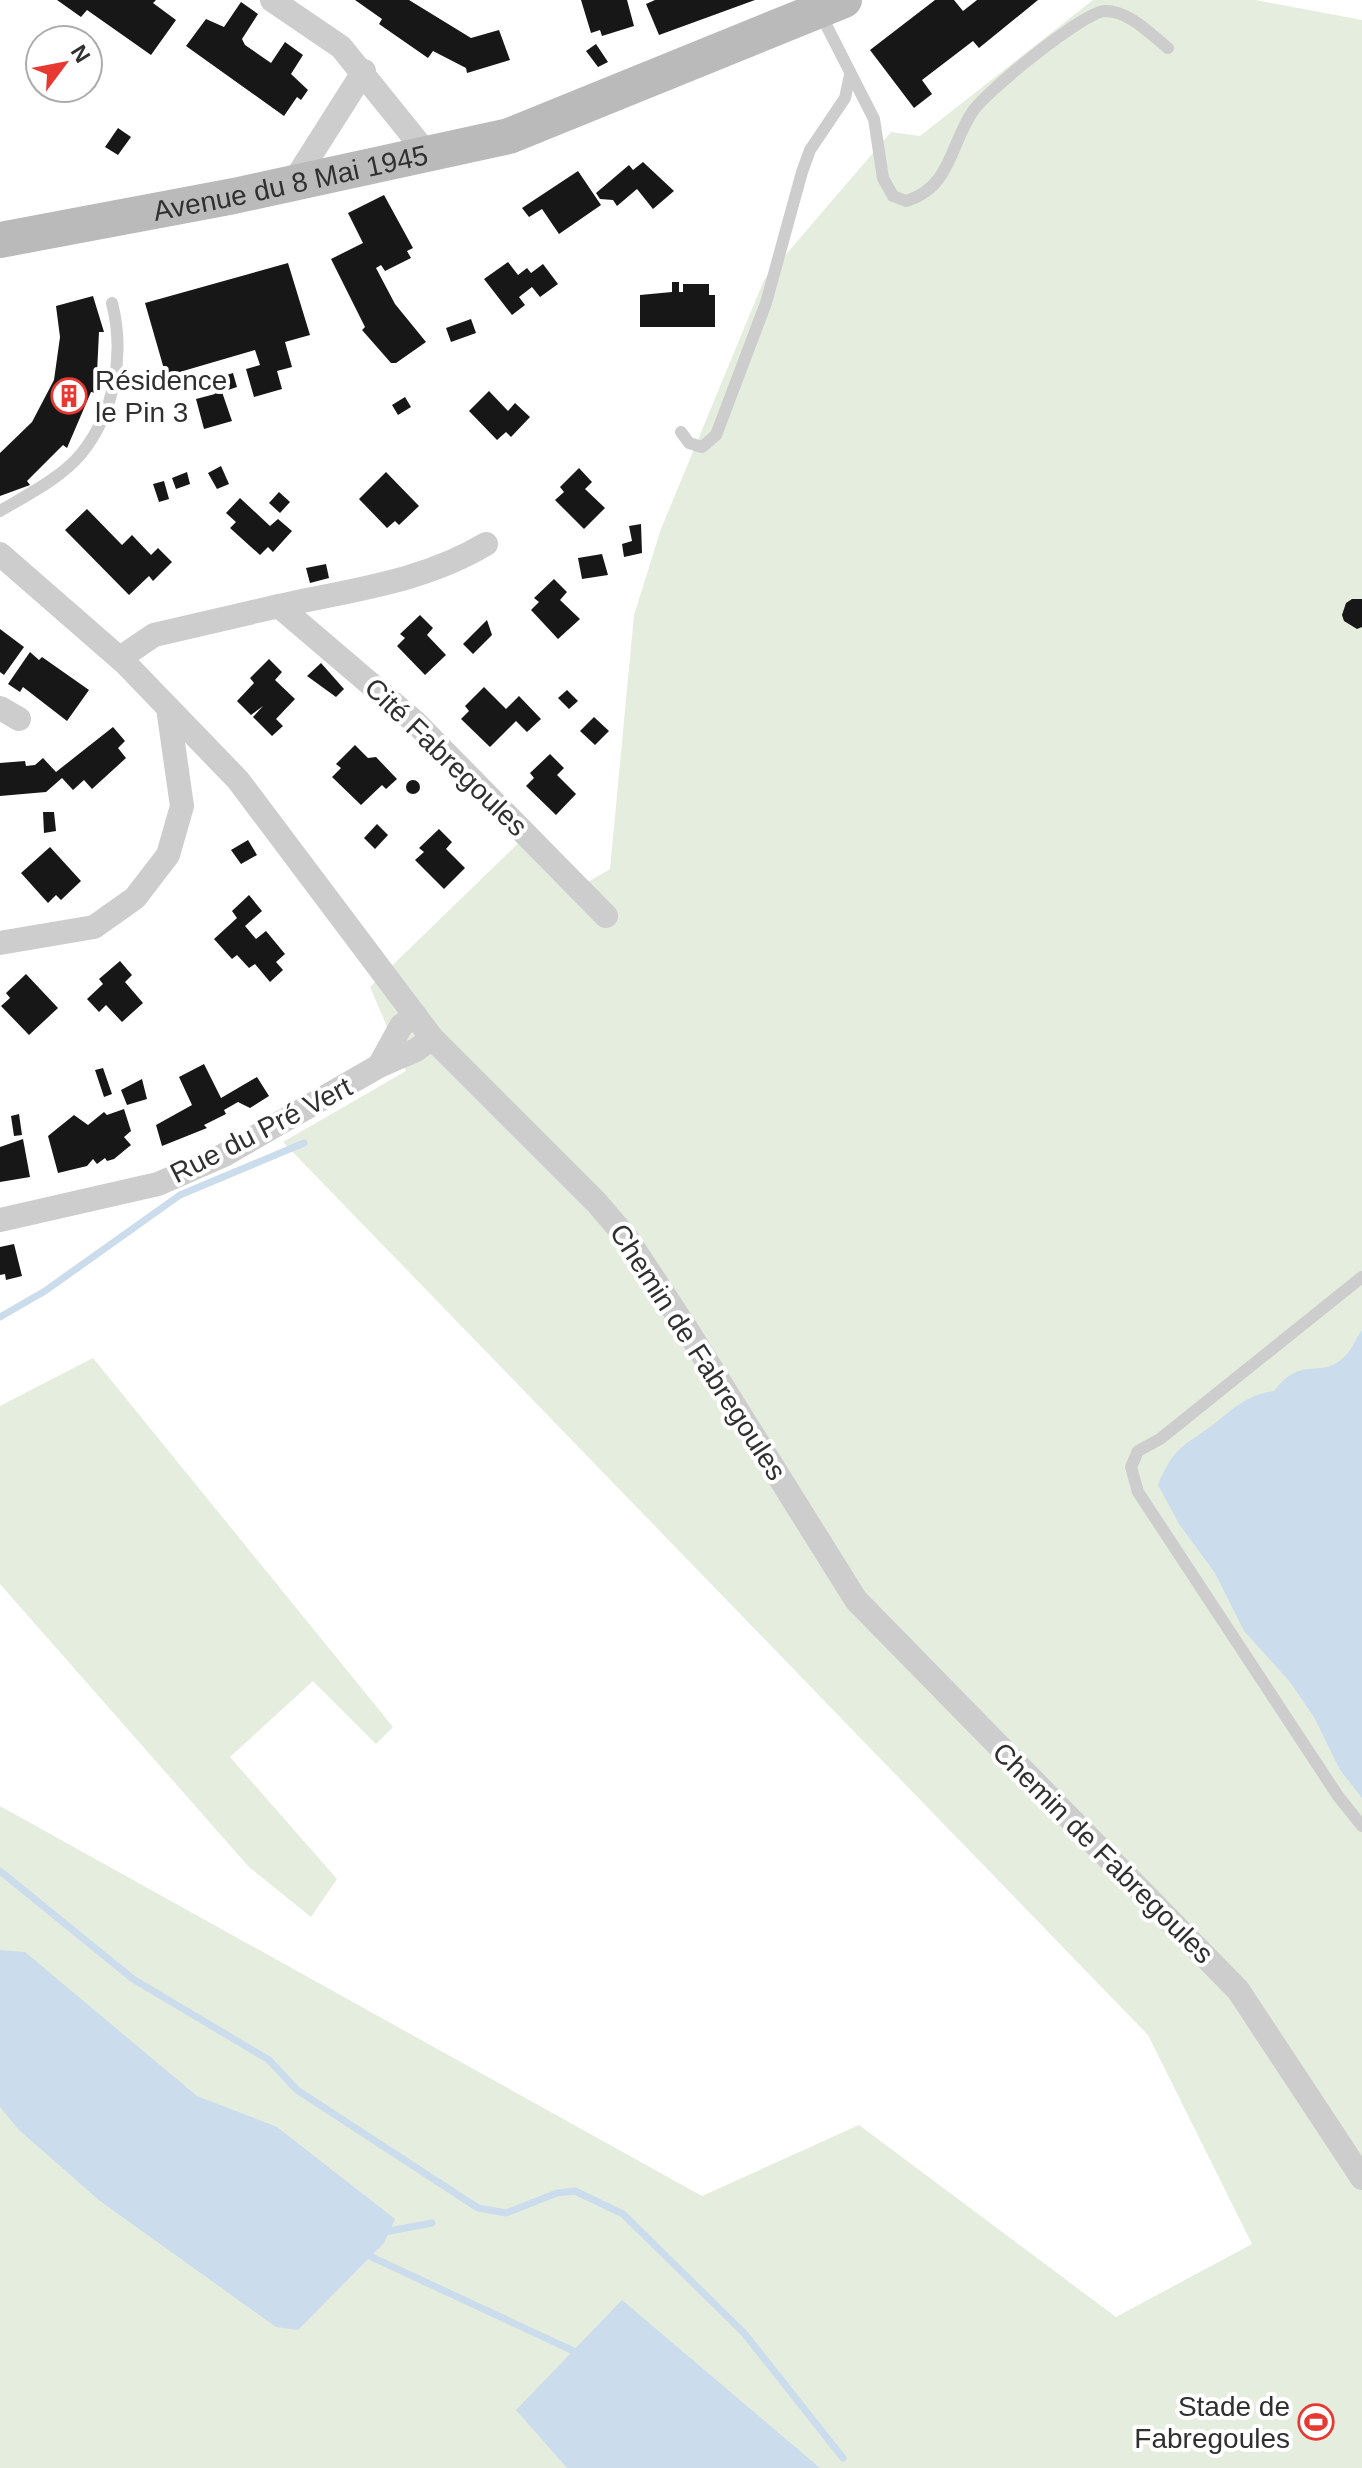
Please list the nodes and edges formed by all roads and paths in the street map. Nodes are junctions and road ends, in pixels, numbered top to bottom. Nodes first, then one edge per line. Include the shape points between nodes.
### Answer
1 (272, 0) edge
2 (831, 5) edge
3 (1168, 48) dead end
4 (364, 71) junction
5 (850, 75) junction
6 (429, 156) junction
7 (293, 183) junction
8 (0, 240) edge
9 (112, 303) dead end
10 (681, 432) dead end
11 (0, 511) edge
12 (486, 544) dead end
13 (0, 554) edge
14 (279, 606) junction
15 (120, 658) junction
16 (168, 708) junction
17 (606, 916) dead end
18 (0, 943) edge
19 (415, 1015) junction
20 (432, 1038) junction
21 (379, 1066) junction
22 (0, 1220) edge
23 (1362, 1277) edge
24 (1362, 1826) edge
25 (1362, 2178) edge

1 - 4 street via 341,47
2 - 5 lane
2 - 6 main road, Avenue du 8 Mai 1945 via 509,136
3 - 5 lane via 1126,15 1105,11 1085,17 992,91 973,111 933,189 906,201 893,196 883,178 874,119
4 - 6 street
4 - 7 street
5 - 10 lane via 845,98 810,150 766,303 716,435 702,447 689,443
6 - 7 main road, Avenue du 8 Mai 1945
7 - 8 main road, Avenue du 8 Mai 1945
9 - 11 lane via 119,332 107,412 80,455
12 - 14 street via 456,563 420,575
13 - 15 street, Chemin de Fabregoules
14 - 15 street via 154,635
14 - 17 street, Cité Fabregoules via 415,722
15 - 16 street, Chemin de Fabregoules
16 - 18 street via 182,806 168,855 135,898 94,927
16 - 19 street, Chemin de Fabregoules via 238,780
19 - 20 street, Chemin de Fabregoules
19 - 21 street, Rue du Pré Vert via 401,1026
20 - 21 street, Rue du Pré Vert
20 - 25 street, Chemin de Fabregoules via 626,1237 856,1600 1238,1990
21 - 22 street, Rue du Pré Vert via 224,1155 158,1184
23 - 24 lane via 1160,1439 1138,1451 1131,1467 1138,1492

